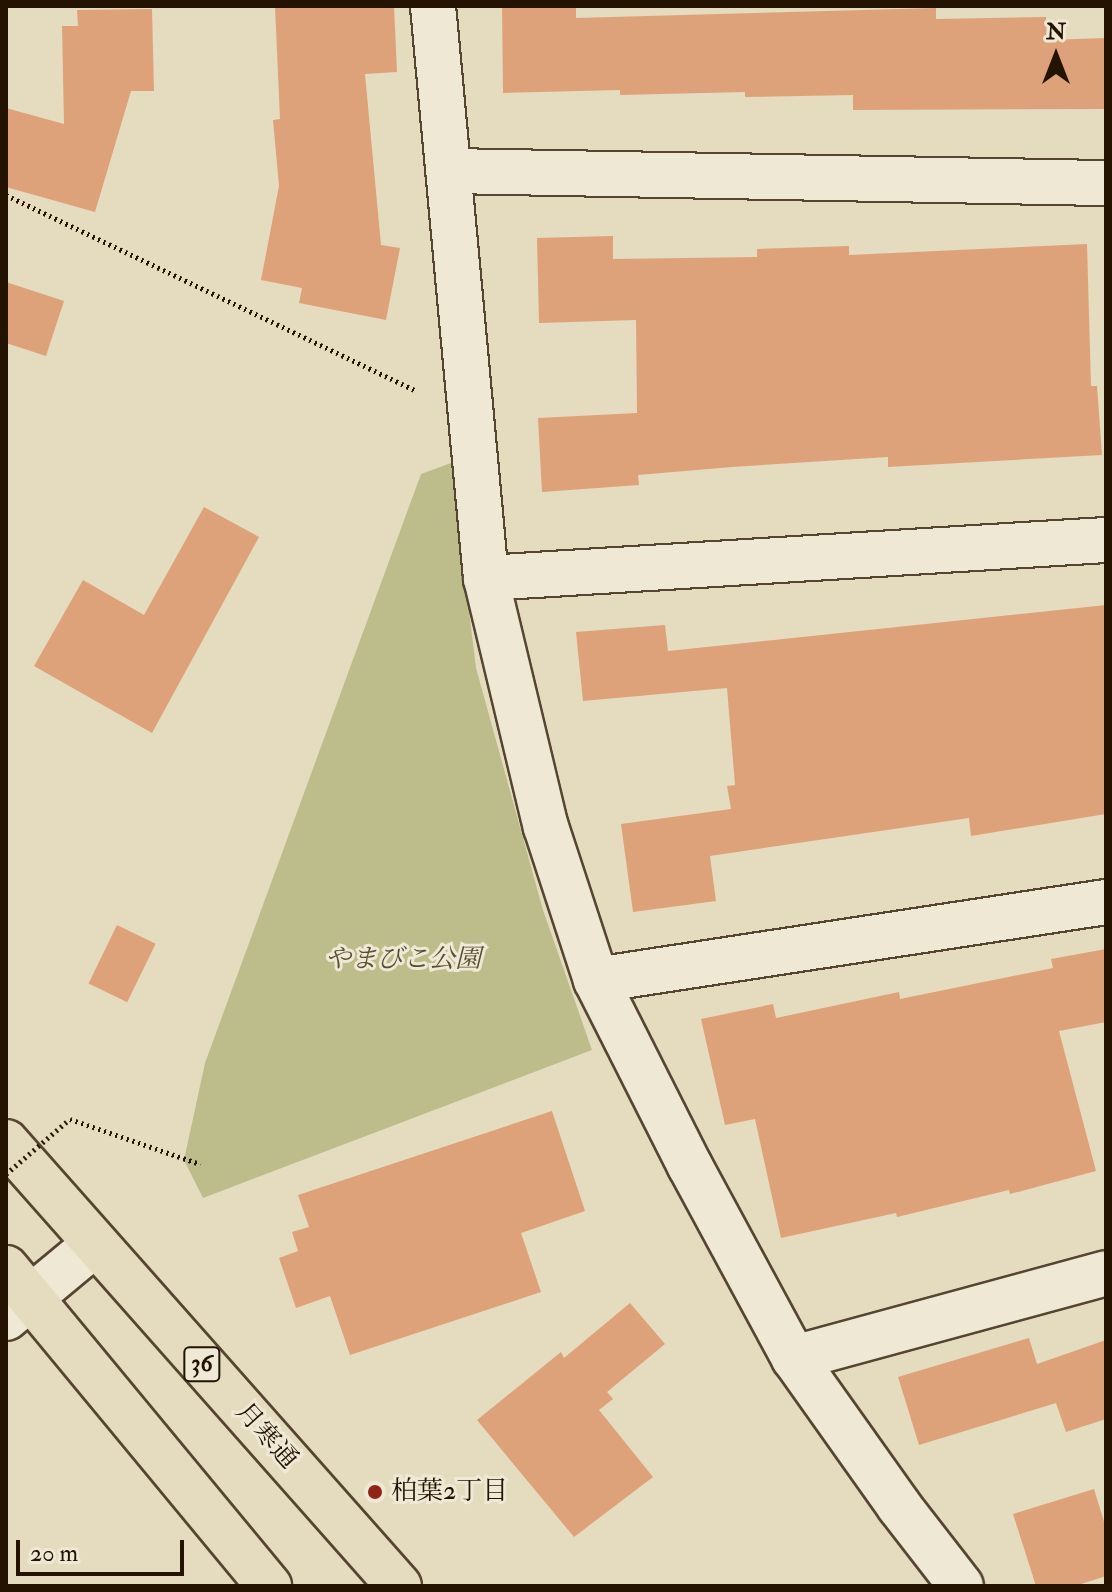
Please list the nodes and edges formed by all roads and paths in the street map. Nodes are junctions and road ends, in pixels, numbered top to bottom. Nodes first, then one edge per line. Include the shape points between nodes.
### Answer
1 (433, 6) edge
2 (449, 171) junction
3 (1106, 183) edge
4 (6, 195) edge
5 (471, 417) junction
6 (1106, 540) edge
7 (486, 578) junction
8 (1106, 902) edge
9 (596, 980) junction
10 (6, 1142) edge
11 (200, 1164) dead end
12 (6, 1174) edge
13 (95, 1244) junction
14 (1106, 1273) edge
15 (14, 1294) edge
16 (794, 1358) junction
17 (269, 1586) edge
18 (399, 1586) edge
19 (961, 1586) edge

1 - 2 street
2 - 3 street
2 - 5 street
4 - 5 path
5 - 7 street
6 - 7 street
7 - 9 street via 546,827
8 - 9 street
9 - 16 street
10 - 13 highway, 月寒通 / 36
11 - 12 path, bridge via 70,1119
13 - 15 street
13 - 18 highway, 月寒通 / 36
14 - 16 street
15 - 17 highway
16 - 19 street

